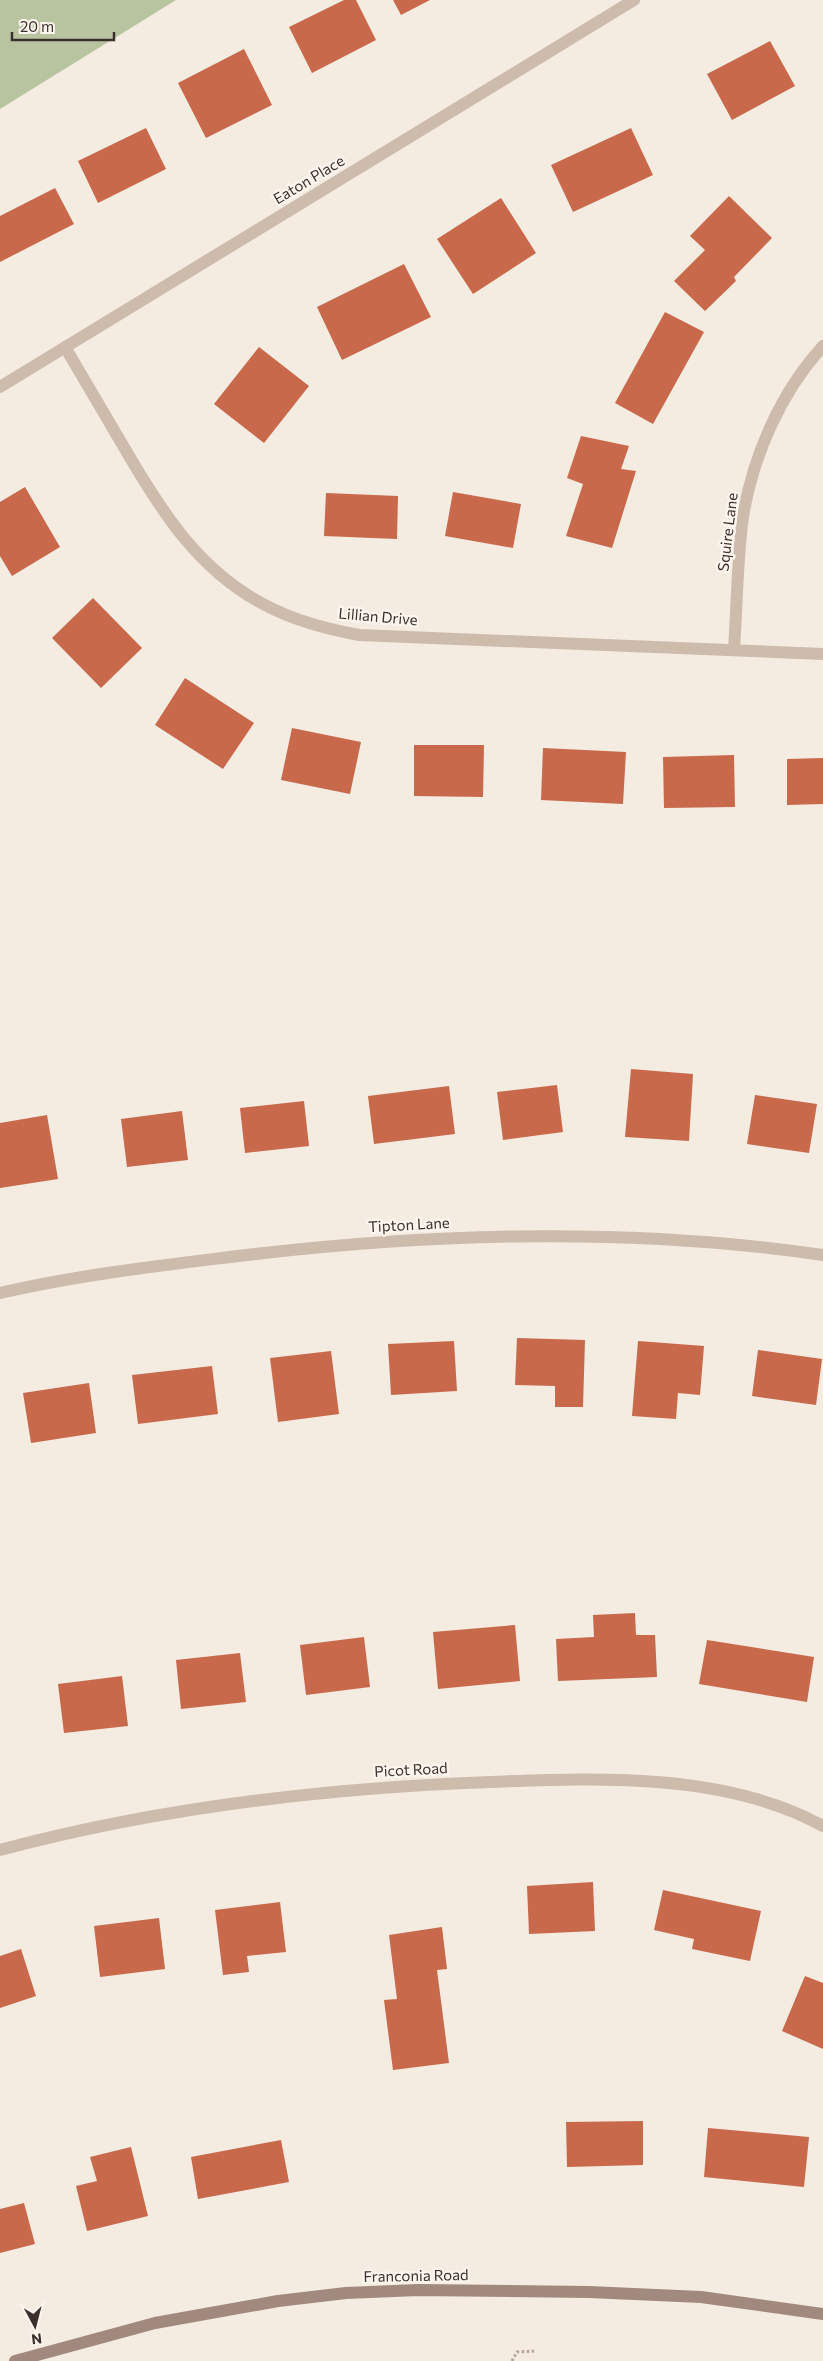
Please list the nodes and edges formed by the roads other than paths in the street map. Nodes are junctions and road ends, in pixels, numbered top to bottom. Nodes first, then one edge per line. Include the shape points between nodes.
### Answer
1 (634, 0) edge
2 (823, 346) edge
3 (65, 347) junction
4 (0, 387) edge
5 (734, 650) junction
6 (823, 654) edge
7 (823, 1255) edge
8 (0, 1293) edge
9 (823, 1826) edge
10 (0, 1850) edge
11 (823, 2314) edge
12 (15, 2361) edge

1 - 3 street, Eaton Place
2 - 5 street, Squire Lane via 785,398 766,436 752,476 743,517
3 - 4 street, Eaton Place
3 - 5 street, Lillian Drive via 159,507 188,545 237,588 286,615 324,629 359,635
5 - 6 street, Lillian Drive
7 - 8 street, Tipton Lane via 690,1240 593,1236 447,1238 296,1248 150,1266
9 - 10 street, Picot Road via 782,1806 730,1791 677,1783 551,1780 398,1786 282,1796 144,1818
11 - 12 main road, Franconia Road via 701,2297 589,2292 418,2290 346,2293 278,2301 155,2323

